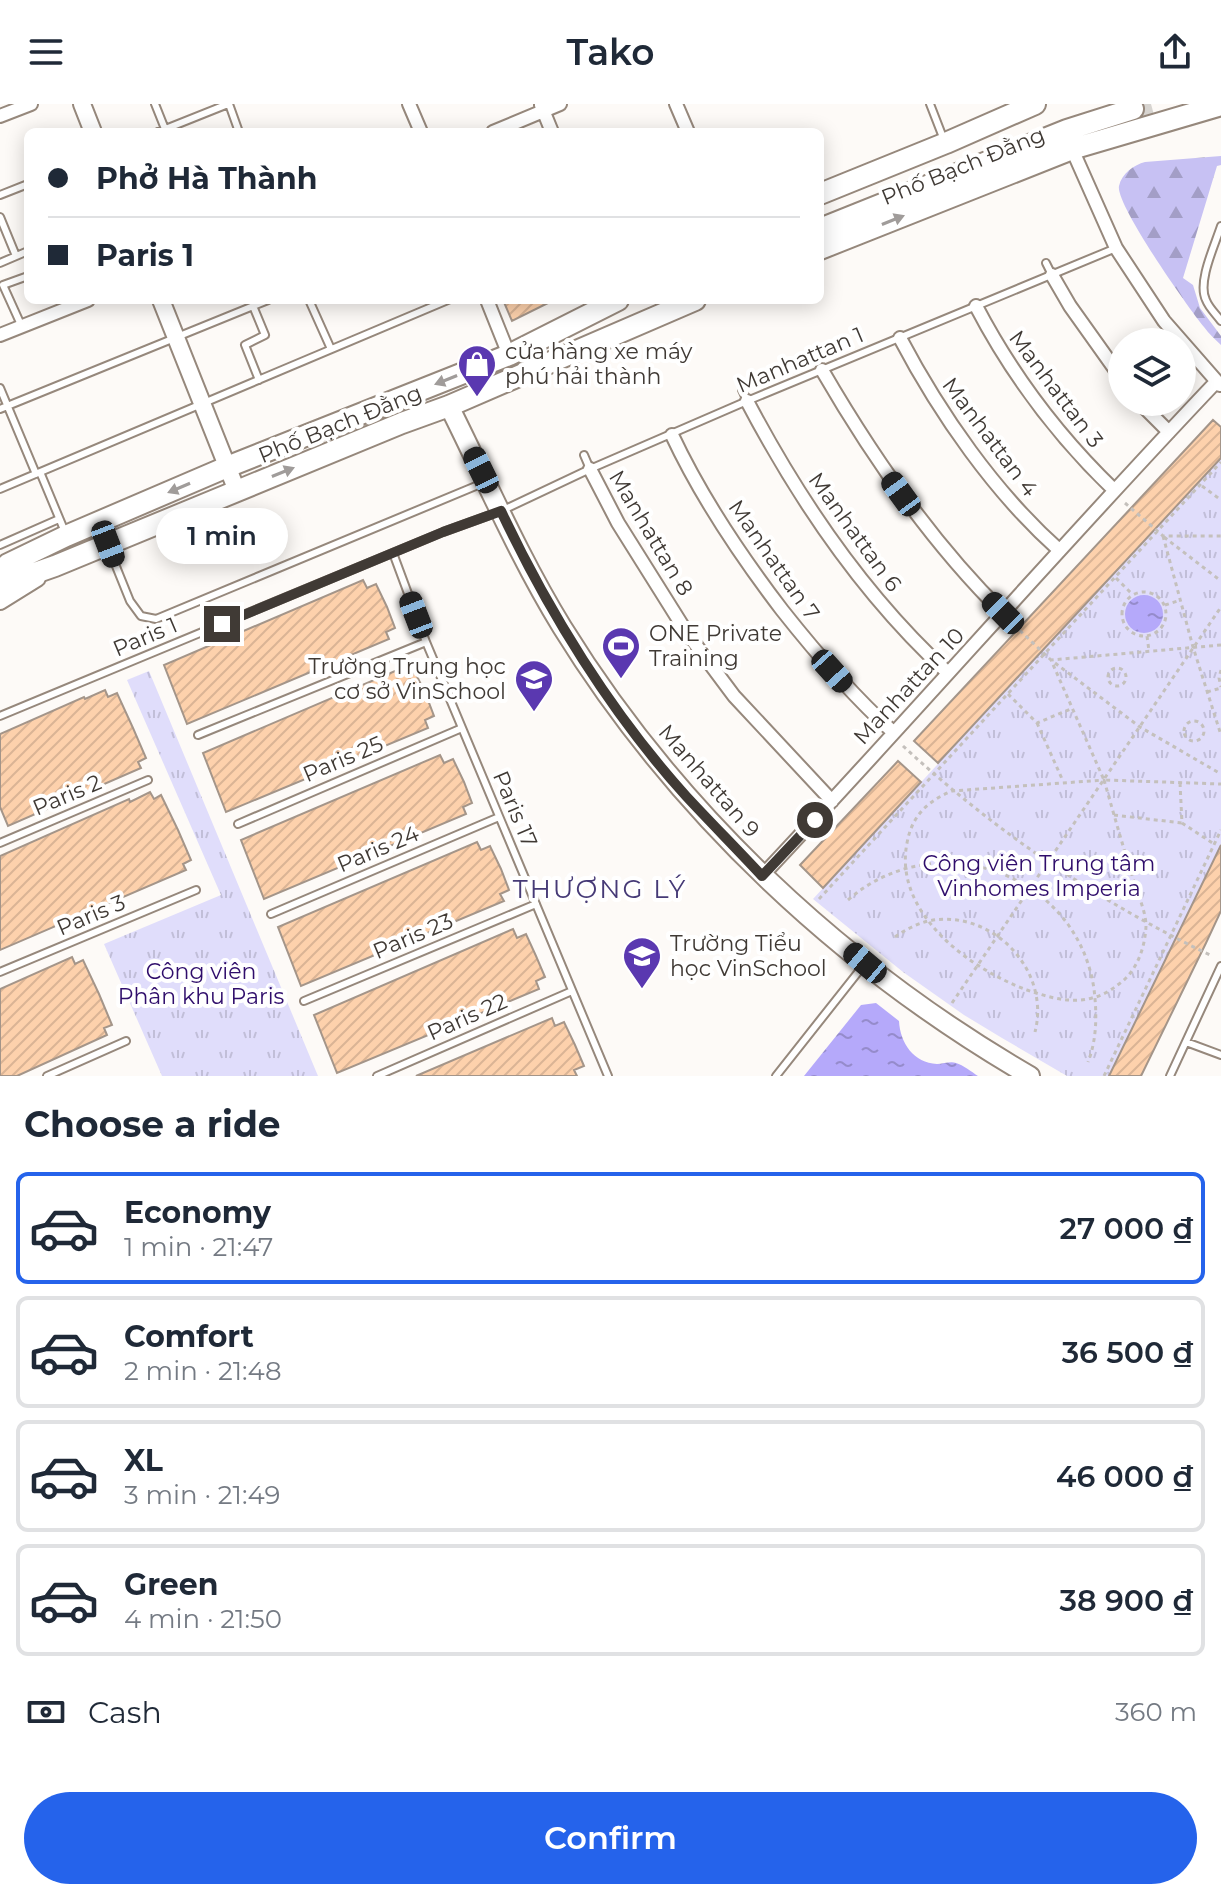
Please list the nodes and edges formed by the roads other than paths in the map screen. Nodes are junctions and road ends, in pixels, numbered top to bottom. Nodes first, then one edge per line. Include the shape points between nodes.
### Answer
1 (31, 104) edge
2 (82, 104) edge
3 (155, 104) edge
4 (228, 104) edge
5 (409, 104) edge
6 (560, 104) edge
7 (676, 104) edge
8 (930, 104) edge
9 (1035, 104) edge
10 (1101, 104) edge
11 (1154, 104) edge
12 (1218, 106) edge
13 (542, 108) edge
14 (1133, 109) dead end
15 (0, 116) edge
16 (1144, 127) junction
17 (91, 128) edge
18 (165, 128) edge
19 (168, 128) edge
20 (237, 128) edge
21 (419, 128) edge
22 (501, 128) edge
23 (550, 128) edge
24 (684, 128) edge
25 (946, 143) junction
26 (1072, 149) junction
27 (24, 186) edge
28 (824, 192) edge
29 (0, 195) edge
30 (824, 213) edge
31 (0, 217) edge
32 (1221, 226) edge
33 (824, 227) edge
34 (824, 247) edge
35 (1116, 248) junction
36 (24, 253) edge
37 (16, 256) junction
38 (0, 263) edge
39 (1049, 269) junction
40 (24, 277) edge
41 (77, 304) edge
42 (163, 304) edge
43 (258, 304) edge
44 (311, 304) edge
45 (438, 304) edge
46 (489, 304) edge
47 (610, 304) edge
48 (654, 304) edge
49 (686, 304) edge
50 (253, 306) junction
51 (976, 306) junction
52 (1221, 321) edge
53 (22, 327) junction
54 (0, 335) edge
55 (176, 338) junction
56 (900, 338) junction
57 (601, 340) junction
58 (331, 349) junction
59 (509, 355) junction
60 (1108, 359) edge
61 (822, 370) junction
62 (259, 380) junction
63 (1219, 384) edge
64 (0, 388) edge
65 (744, 396) junction
66 (202, 404) junction
67 (8, 406) junction
68 (449, 406) junction
69 (0, 409) edge
70 (1153, 416) edge
71 (1169, 432) junction
72 (672, 435) junction
73 (584, 455) dead end
74 (227, 467) junction
75 (590, 469) junction
76 (38, 473) junction
77 (487, 482) junction
78 (0, 489) edge
79 (1114, 490) junction
80 (237, 491) junction
81 (501, 511) junction
82 (63, 527) junction
83 (108, 544) junction
84 (0, 545) edge
85 (1059, 550) junction
86 (393, 553) junction
87 (55, 566) junction
88 (0, 572) edge
89 (0, 582) edge
90 (0, 601) edge
91 (1003, 613) junction
92 (426, 642) junction
93 (948, 673) junction
94 (0, 716) edge
95 (462, 728) junction
96 (893, 732) junction
97 (198, 735) dead end
98 (148, 780) dead end
99 (832, 801) junction
100 (499, 817) junction
101 (238, 824) dead end
102 (0, 843) edge
103 (762, 876) junction
104 (196, 890) dead end
105 (536, 904) junction
106 (271, 914) dead end
107 (865, 963) junction
108 (1221, 966) edge
109 (0, 972) edge
110 (572, 991) junction
111 (304, 1001) dead end
112 (126, 1041) dead end
113 (1186, 1042) junction
114 (1221, 1055) edge
115 (47, 1076) edge
116 (377, 1076) edge
117 (608, 1076) edge
118 (776, 1076) edge
119 (1030, 1076) edge
120 (1170, 1076) edge

1 - 15 street
2 - 17 street
3 - 18 lane
4 - 19 lane
4 - 20 lane
5 - 21 street
6 - 13 street
7 - 24 street
8 - 25 lane
9 - 25 main road, Phố Bạch Đằng
10 - 30 main road
11 - 16 main road
12 - 16 main road, Phố Bạch Đằng
13 - 22 street
13 - 23 street
14 - 33 main road via 1067,130
16 - 26 main road, Phố Bạch Đằng
25 - 28 main road, Phố Bạch Đằng
34 -> 26 main road, Phố Bạch Đằng
26 - 35 street
27 - 29 lane
31 - 37 lane
32 - 52 lane via 1203,289
35 - 39 lane, Manhattan 1
35 - 63 street via 1164,321
36 - 37 lane
37 - 38 lane
39 - 51 lane, Manhattan 1
39 - 60 street
40 - 53 lane via 3,285
41 - 53 street
42 - 55 street
43 - 50 lane
44 - 58 lane
45 - 58 lane
46 - 59 street
47 - 59 main road, Phố Bạch Đằng
48 - 57 main road
49 - 57 main road, Phố Bạch Đằng
50 - 55 lane
50 - 62 lane via 265,335 245,345
51 - 56 lane, Manhattan 1
51 - 79 street, Manhattan 3 via 1037,401
53 - 54 street
55 - 66 street
55 - 67 lane
56 - 61 lane, Manhattan 1
56 - 85 street, Manhattan 4 via 972,452 1032,526
57 - 68 main road, Phố Bạch Đằng
58 - 62 lane
59 -> 74 main road, Phố Bạch Đằng
61 - 65 lane, Manhattan 1
61 - 91 street via 917,516
62 - 66 lane
63 - 71 street, Manhattan 10
64 - 67 lane
65 - 72 lane, Manhattan 1
65 - 93 street, Manhattan 6 via 842,553
66 - 74 street
66 - 76 lane
67 - 69 lane
67 - 76 lane
68 - 77 main road, Manhattan 9
80 -> 68 main road, Phố Bạch Đằng
70 - 71 street
71 - 79 street, Manhattan 10
72 - 75 lane, Manhattan 1
72 - 96 street, Manhattan 7 via 753,572 832,671
73 - 75 lane
74 - 80 street
74 -> 82 main road, Phố Bạch Đằng
75 - 81 lane, Manhattan 1
75 - 99 street, Manhattan 8 via 687,633 734,696
76 - 78 lane
76 - 82 lane
77 - 81 main road, Manhattan 9
77 - 83 lane via 156,619 141,616 130,601
79 - 85 street, Manhattan 10
80 - 83 main road, Phố Bạch Đằng
81 - 86 lane, Paris 1
81 - 103 main road, Manhattan 9 via 563,629 601,685 685,795
82 - 84 lane
82 - 88 main road, Phố Bạch Đằng
83 - 87 main road, Phố Bạch Đằng
85 - 91 street, Manhattan 10
86 - 92 lane, Paris 17
86 - 94 lane, Paris 1
87 - 89 main road, Phố Bạch Đằng
87 - 90 street
91 - 93 street, Manhattan 10
92 - 95 lane, Paris 17
92 - 97 lane
93 - 96 street, Manhattan 10
95 - 100 lane, Paris 17
95 - 101 lane, Paris 25
96 - 99 street, Manhattan 10
98 - 102 lane, Paris 2
99 - 103 street, Manhattan 10
100 - 105 lane, Paris 17
100 - 106 lane, Paris 24
103 - 107 main road, Manhattan 9
104 - 109 lane, Paris 3
105 - 110 lane, Paris 17
105 - 111 lane, Paris 23
107 - 118 lane
107 - 119 main road, Manhattan 9 via 952,1028
108 - 113 lane
110 - 116 lane, Paris 22
110 - 117 lane, Paris 17
112 - 115 lane
113 - 114 lane
113 - 120 lane

